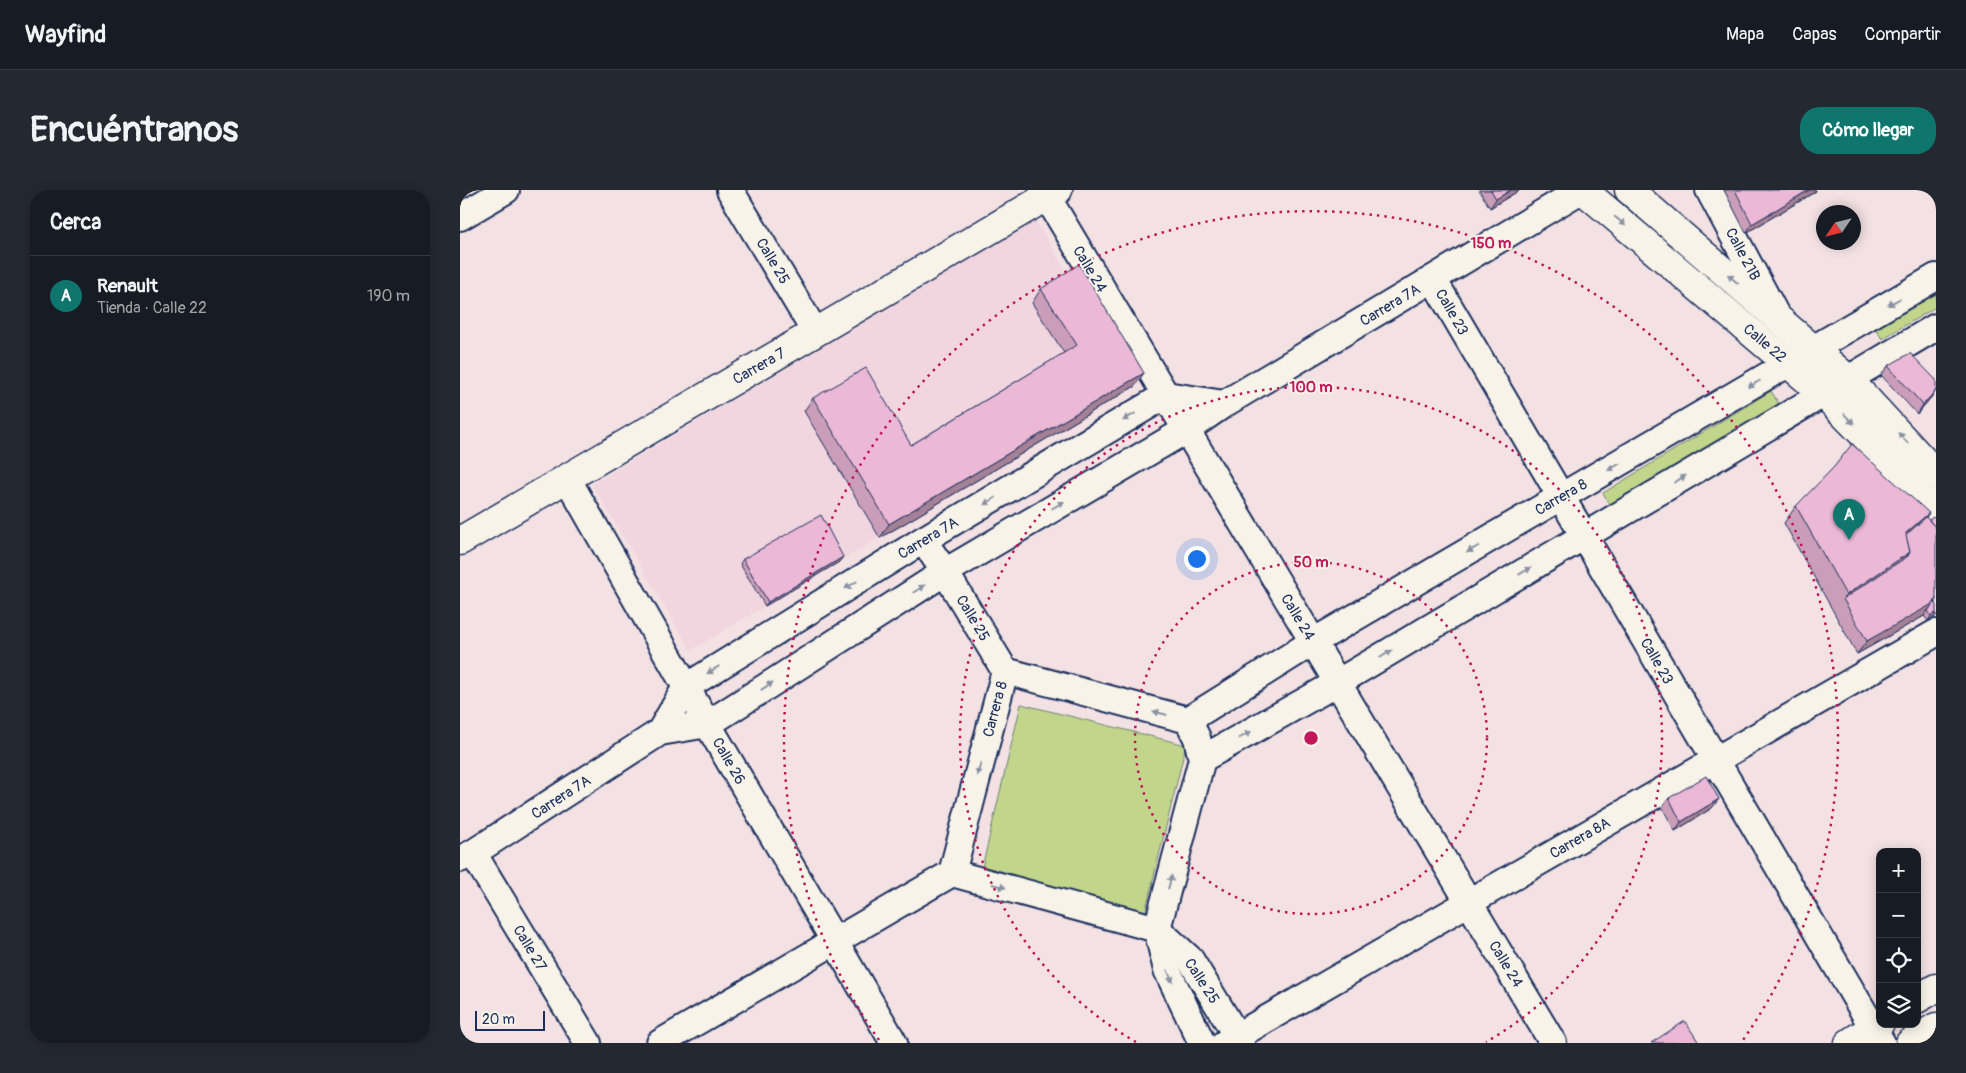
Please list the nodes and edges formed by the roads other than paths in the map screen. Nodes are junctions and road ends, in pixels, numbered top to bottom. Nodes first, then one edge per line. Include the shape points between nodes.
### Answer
1 (506, 190) edge
2 (730, 190) edge
3 (1582, 190) edge
4 (1629, 190) edge
5 (1709, 190) edge
6 (1049, 192) edge
7 (460, 217) edge
8 (1936, 278) edge
9 (1433, 279) junction
10 (1777, 318) junction
11 (1936, 327) edge
12 (815, 332) junction
13 (1814, 349) junction
14 (1789, 364) junction
15 (1848, 379) junction
16 (1824, 394) junction
17 (1166, 395) junction
18 (1224, 404) junction
19 (1186, 430) junction
20 (1936, 474) edge
21 (567, 478) junction
22 (1561, 497) junction
23 (1936, 509) edge
24 (1584, 536) junction
25 (923, 540) junction
26 (460, 541) edge
27 (945, 572) junction
28 (1936, 633) edge
29 (1313, 642) junction
30 (1005, 671) junction
31 (1337, 683) junction
32 (686, 687) junction
33 (1188, 720) junction
34 (708, 724) junction
35 (660, 732) junction
36 (1202, 759) junction
37 (1715, 760) junction
38 (467, 856) edge
39 (952, 873) junction
40 (1469, 902) junction
41 (1157, 929) junction
42 (835, 941) junction
43 (1936, 988) edge
44 (1921, 997) edge
45 (1936, 1027) edge
46 (1878, 1031) edge
47 (1234, 1041) edge
48 (588, 1043) edge
49 (660, 1043) edge
50 (894, 1043) edge
51 (1202, 1043) edge
52 (1553, 1043) edge
53 (1848, 1043) edge
54 (1910, 1043) edge

1 - 7 street
2 - 12 street, Calle 25
3 - 9 street, Carrera 7A
3 -> 14 main road, Calle 22
10 -> 4 main road, Calle 22
5 - 10 street, Calle 21B
6 - 12 main road, Carrera 7
6 - 17 street, Calle 24
8 -> 13 street, Carrera 8
9 - 18 street, Carrera 7A
9 - 22 street, Calle 23
10 - 13 main road, Calle 22
11 - 15 street
12 - 21 main road, Carrera 7
13 - 14 street, Carrera 8
13 - 15 main road, Calle 22
14 - 16 main road, Calle 22
14 -> 22 street, Carrera 8
15 - 16 street
20 -> 15 main road, Calle 22
16 -> 23 main road, Calle 22
24 -> 16 street
17 - 18 street
17 - 19 street, Calle 24
17 -> 25 street, Carrera 7A
18 - 19 street, Carrera 7A
27 -> 19 street, Carrera 7A
19 - 29 street, Calle 24
21 - 26 main road, Carrera 7
21 - 32 street, Calle 26
22 - 24 street, Calle 23
22 -> 29 street, Carrera 8
31 -> 24 street
24 - 37 street, Calle 23
25 - 27 street, Calle 25
25 -> 32 street, Carrera 7A
27 - 30 street, Calle 25
34 -> 27 street, Carrera 7A
28 - 37 street, Carrera 8A
29 - 31 street, Calle 24
29 - 33 street, Carrera 8
33 -> 30 street, Carrera 8
30 -> 39 street, Carrera 8
36 -> 31 street
31 - 40 street, Calle 24
32 - 34 street, Calle 26
32 - 35 street, Carrera 7A
33 - 36 street
34 - 35 street, Carrera 7A
34 - 42 street, Calle 26
35 - 38 street, Carrera 7A
41 -> 36 street
37 - 40 street, Carrera 8A
37 - 46 street, Calle 23
38 - 48 street, Calle 27
39 -> 41 street
39 - 42 street
40 - 47 street, Carrera 8A
40 - 52 street, Calle 24
41 - 47 street, Calle 25 via 1190,959
41 -> 51 street, Calle 25 via 1167,970
42 - 49 street
42 - 50 street, Calle 26
43 - 44 main road
45 - 54 main road
46 - 53 main road

